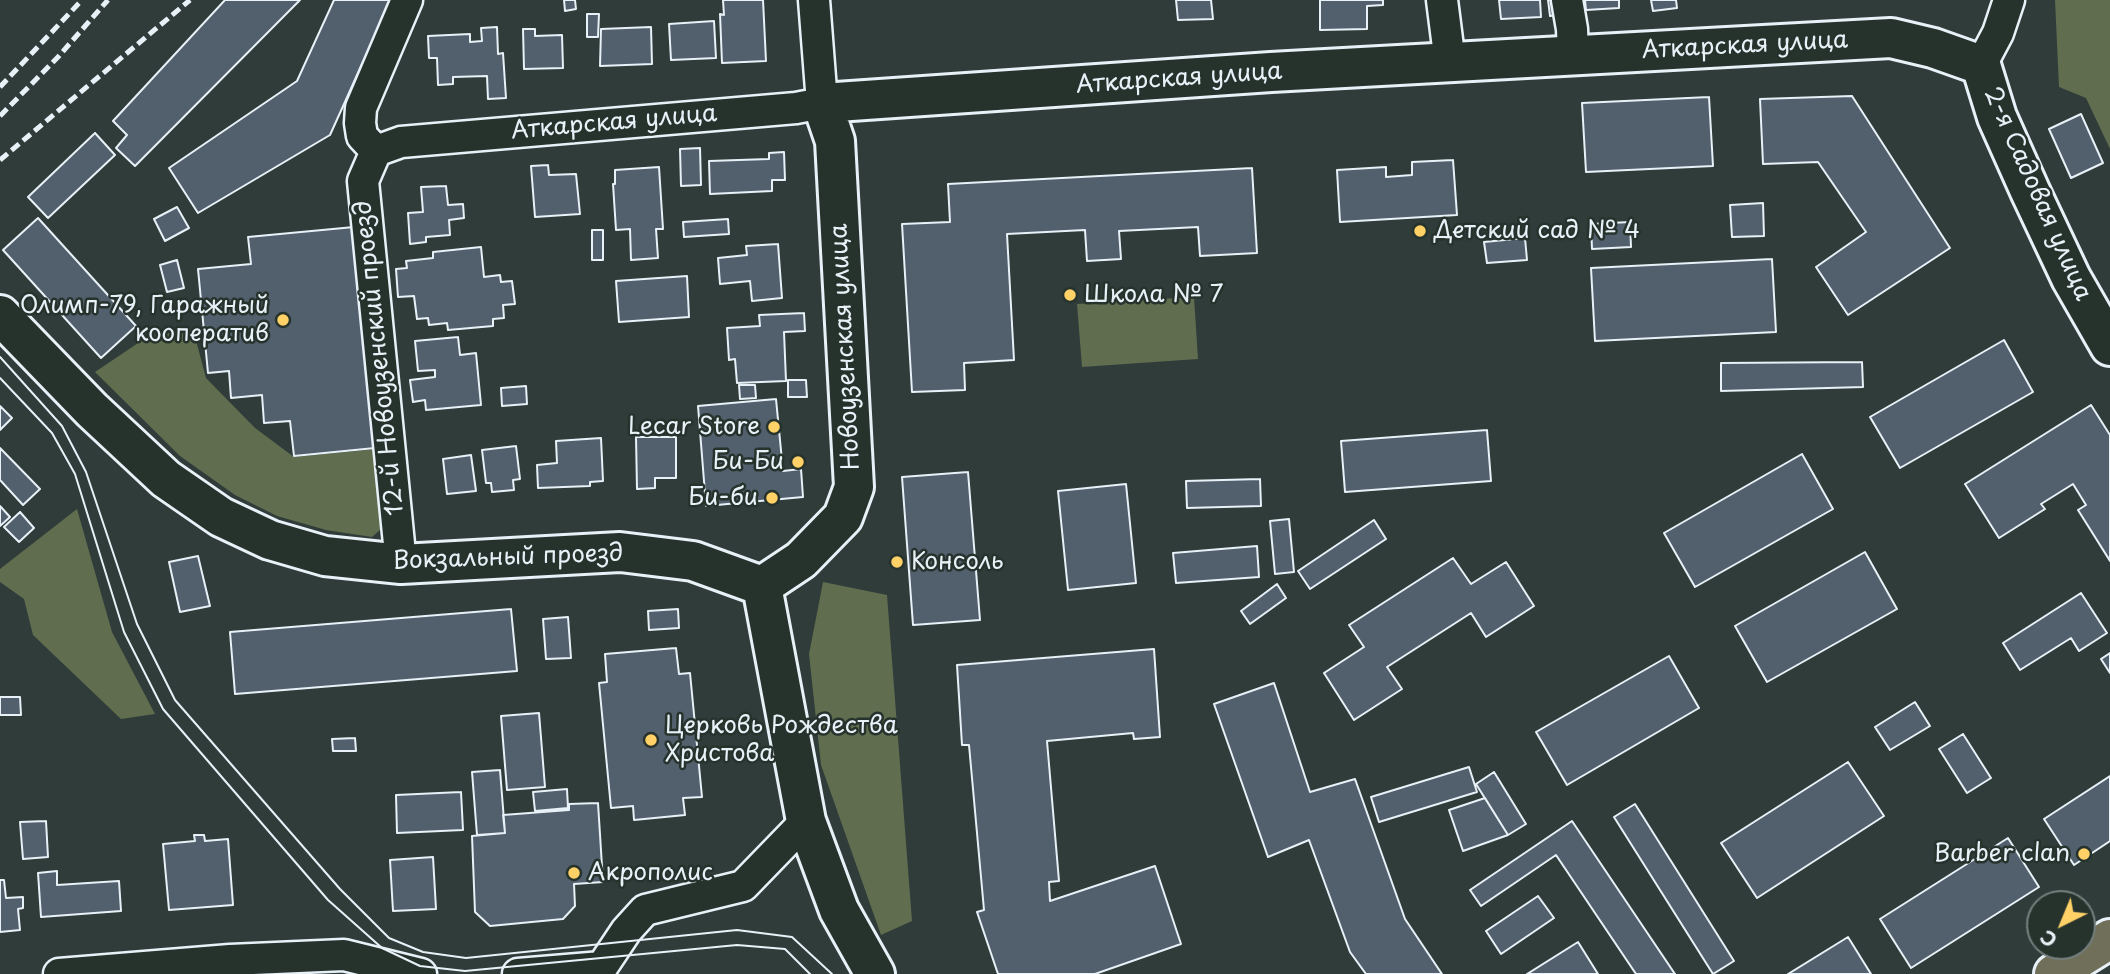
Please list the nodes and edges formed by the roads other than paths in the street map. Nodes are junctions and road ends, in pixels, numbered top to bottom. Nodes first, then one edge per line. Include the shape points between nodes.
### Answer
1 (407, 0) edge
2 (814, 0) edge
3 (1442, 0) edge
4 (1567, 0) edge
5 (2010, 0) edge
6 (1573, 55) junction
7 (1450, 63) junction
8 (1981, 65) junction
9 (822, 103) junction
10 (376, 151) junction
11 (0, 315) edge
12 (2110, 346) edge
13 (401, 564) junction
14 (762, 586) junction
15 (806, 821) junction
16 (2110, 939) edge
17 (230, 967) edge
18 (602, 971) edge
19 (59, 974) edge
20 (421, 974) edge
21 (517, 974) edge
22 (875, 974) edge
23 (2054, 974) edge

1 - 10 street via 361,108 362,136
2 - 9 street, Новоузенская улица
3 - 7 street
4 - 6 street
5 - 8 street, 2-я Садовая улица
6 - 7 main road, Аткарская улица
6 - 8 main road, Аткарская улица via 1891,38
7 - 9 main road, Аткарская улица
8 - 12 main road, 2-я Садовая улица via 1997,117 2030,191
9 - 10 street, Аткарская улица via 401,142
9 - 14 main road, Новоузенская улица via 835,141 854,487 843,517 801,560
10 - 13 street, 12-й Новоузенский проезд via 363,181
11 - 13 main road, Вокзальный проезд via 166,479 221,517 270,540 325,556
13 - 14 main road, Вокзальный проезд via 621,552 693,561
14 - 15 main road
15 - 18 street via 743,886 645,910
15 - 22 main road via 839,909
16 - 23 main road
17 - 19 street
17 - 20 street via 344,955
18 - 21 street

